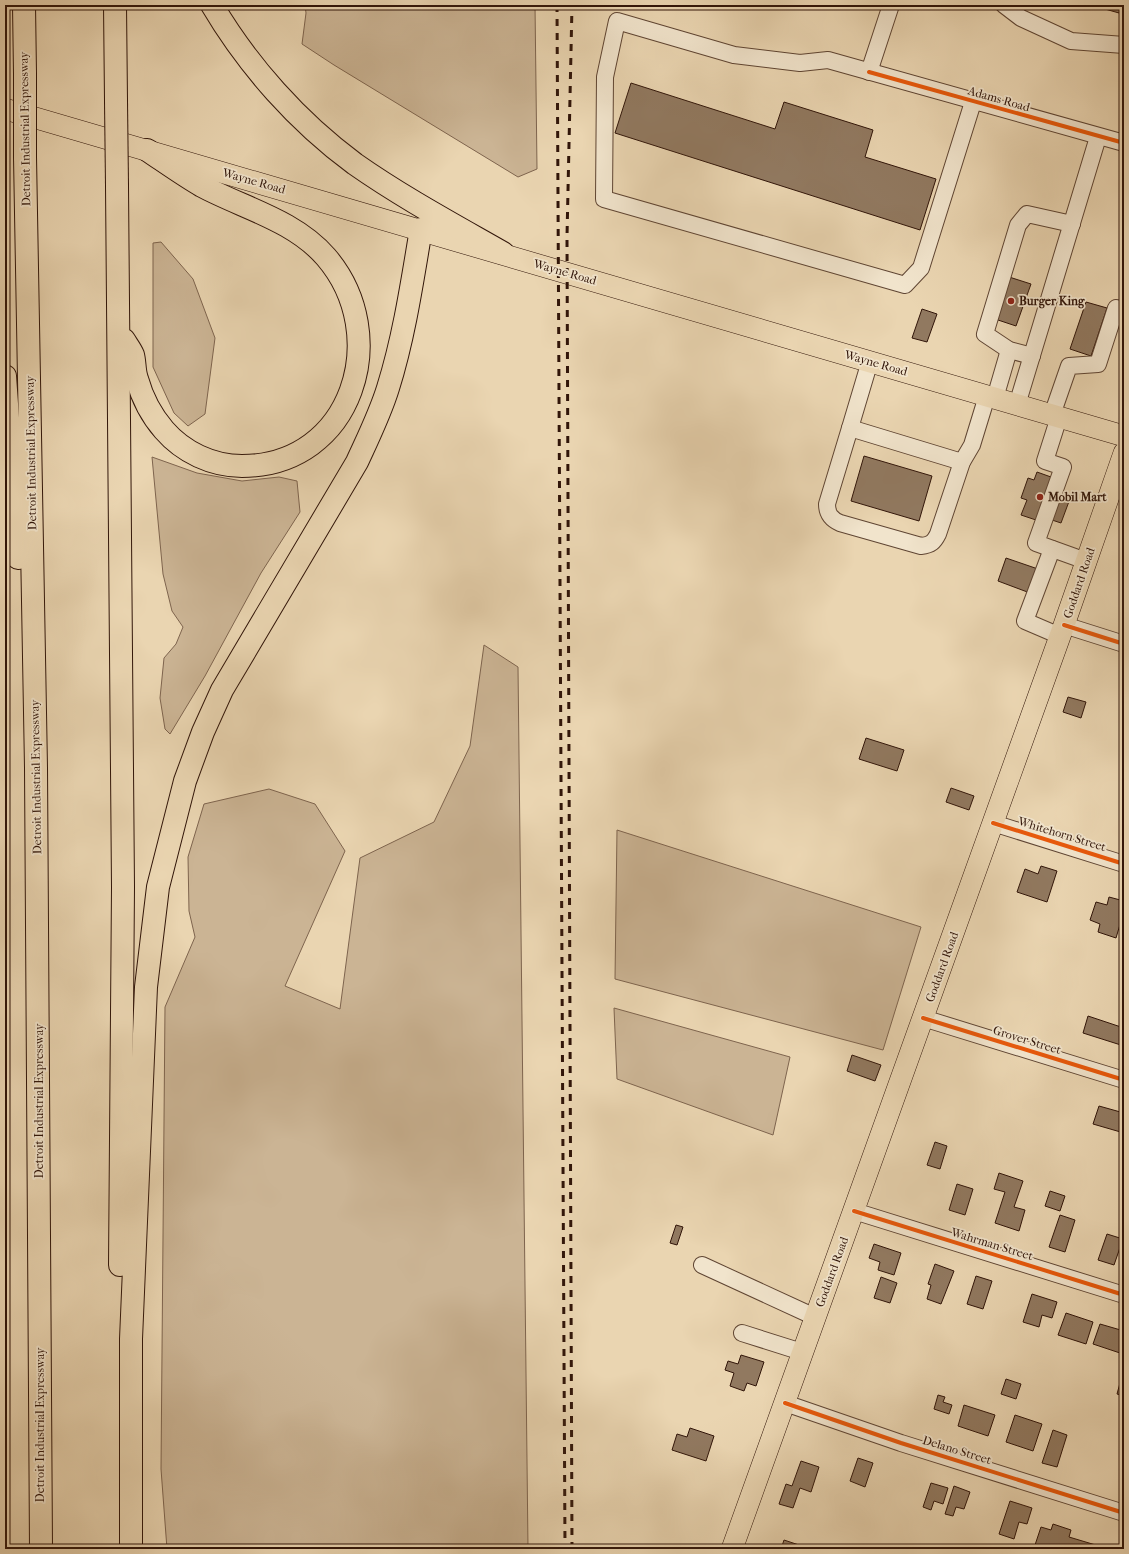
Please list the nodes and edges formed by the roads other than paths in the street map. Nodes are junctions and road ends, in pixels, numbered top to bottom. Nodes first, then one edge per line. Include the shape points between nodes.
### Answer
1 (17, 5) edge
2 (24, 5) edge
3 (115, 5) edge
4 (212, 5) edge
5 (891, 5) edge
6 (1004, 5) edge
7 (24, 35) junction
8 (1124, 45) edge
9 (869, 72) junction
10 (973, 102) junction
11 (5, 109) edge
12 (1098, 137) junction
13 (1124, 143) edge
14 (147, 150) junction
15 (1072, 224) junction
16 (421, 229) junction
17 (503, 253) junction
18 (1124, 310) edge
19 (119, 330) junction
20 (1009, 350) junction
21 (1032, 356) junction
22 (870, 361) junction
23 (5, 376) edge
24 (991, 397) junction
25 (1017, 404) junction
26 (1055, 416) junction
27 (850, 428) junction
28 (1124, 436) edge
29 (1124, 453) edge
30 (962, 462) junction
31 (1052, 549) junction
32 (1086, 561) junction
33 (1062, 630) junction
34 (1124, 644) edge
35 (36, 768) junction
36 (994, 823) junction
37 (1124, 864) edge
38 (924, 1018) junction
39 (1124, 1080) edge
40 (854, 1211) junction
41 (702, 1265) dead end
42 (1124, 1295) edge
43 (815, 1317) junction
44 (742, 1333) dead end
45 (802, 1352) junction
46 (785, 1403) junction
47 (1124, 1513) edge
48 (41, 1549) edge
49 (119, 1549) edge
50 (131, 1549) edge
51 (732, 1549) edge

1 - 7 highway
2 - 7 highway, Detroit Industrial Expressway
3 - 19 highway, bridge
4 - 17 highway via 228,31 281,97 316,130 374,176
5 - 9 street
6 - 8 street via 1021,18 1071,41
7 - 35 highway, Detroit Industrial Expressway, bridge
9 - 10 street, Adams Road
9 - 10 street, Adams Road via 828,60 800,63 734,55 617,21 605,77 604,199 905,285 921,268
10 - 12 street, Adams Road
11 - 14 main road, Wayne Road
12 - 13 street, Adams Road
12 - 15 street
14 - 16 main road, Wayne Road
14 - 19 highway via 202,186 291,228 310,241 326,257 337,272 351,301 359,339 357,369 341,412 311,446 284,460 267,465 232,466 195,455 177,443 153,417 136,378 133,354
15 - 20 street via 1027,214 1018,225 985,334
15 - 21 street
16 - 17 main road, Wayne Road
16 - 50 highway via 398,352 373,428 357,462 222,690 185,781 158,887 146,987 131,1339
17 - 22 main road, Wayne Road
18 - 26 street via 1116,308 1098,364 1068,366
19 - 49 highway via 123,895
20 - 21 street
20 - 24 street
21 - 25 street
22 - 24 main road, Wayne Road
22 - 27 street
23 - 35 highway via 17,529 21,679
24 - 25 main road, Wayne Road
24 - 30 street via 972,445
25 - 26 main road, Wayne Road
26 - 28 main road, Wayne Road
26 - 31 street via 1045,461 1064,467 1036,543
27 - 30 street
27 - 30 street via 827,504 827,511 832,519 840,523 921,546 929,545 935,541 938,534
29 - 32 main road, Goddard Road
31 - 32 street
31 - 33 street via 1025,621
32 - 33 main road, Goddard Road
33 - 34 street
33 - 36 main road, Goddard Road
35 - 48 highway, Detroit Industrial Expressway
36 - 37 street, Whitehorn Street
36 - 38 main road, Goddard Road
38 - 39 street, Grover Street
38 - 40 main road, Goddard Road
40 - 42 street, Wahrman Street
40 - 43 main road, Goddard Road
41 - 43 street
43 - 45 main road, Goddard Road
44 - 45 street
45 - 46 main road, Goddard Road
46 - 47 street, Delano Street
46 - 51 main road, Goddard Road

